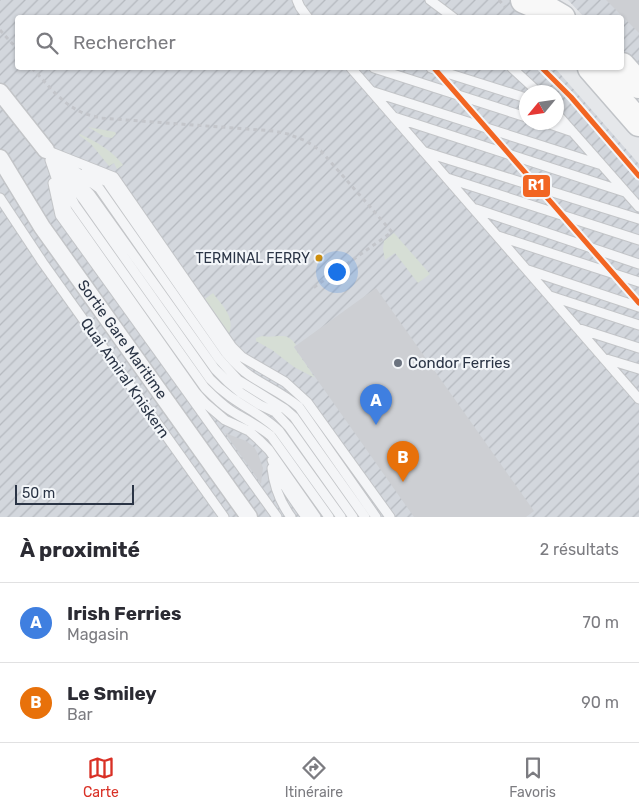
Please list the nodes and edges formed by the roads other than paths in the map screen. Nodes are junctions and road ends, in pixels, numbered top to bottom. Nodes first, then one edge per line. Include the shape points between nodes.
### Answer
1 (297, 0) edge
2 (430, 0) edge
3 (532, 6) edge
4 (306, 15) edge
5 (450, 15) edge
6 (557, 15) edge
7 (624, 68) edge
8 (354, 70) edge
9 (380, 70) edge
10 (437, 70) edge
11 (514, 70) edge
12 (593, 70) edge
13 (530, 85) edge
14 (639, 85) edge
15 (372, 91) junction
16 (0, 92) edge
17 (519, 96) edge
18 (519, 115) edge
19 (394, 116) junction
20 (564, 122) edge
21 (639, 123) edge
22 (564, 129) edge
23 (573, 132) junction
24 (46, 150) junction
25 (425, 152) junction
26 (0, 158) edge
27 (602, 165) junction
28 (447, 178) junction
29 (625, 192) junction
30 (0, 198) edge
31 (639, 207) edge
32 (474, 209) junction
33 (639, 219) edge
34 (498, 236) junction
35 (639, 240) edge
36 (639, 264) edge
37 (527, 270) junction
38 (639, 282) edge
39 (550, 296) junction
40 (639, 307) edge
41 (639, 325) edge
42 (577, 328) junction
43 (639, 348) edge
44 (603, 358) junction
45 (639, 369) edge
46 (639, 399) edge
47 (269, 450) junction
48 (224, 517) edge
49 (249, 517) edge
50 (277, 517) edge
51 (291, 517) edge
52 (306, 517) edge
53 (316, 517) edge
54 (329, 517) edge
55 (341, 517) edge
56 (353, 517) edge
57 (365, 517) edge
58 (376, 517) edge
59 (390, 517) edge

1 - 4 lane
2 - 5 lane
3 - 6 main road
7 - 14 main road
8 - 15 lane
9 - 18 lane
10 - 17 lane
11 - 13 lane
12 - 21 main road
15 - 19 lane
15 - 27 lane
16 - 24 street
19 - 25 lane
19 - 29 lane
20 - 23 lane
22 - 23 lane
23 - 27 lane
24 - 47 lane via 67,210 196,392 225,420 249,431
24 - 50 lane via 60,215
24 - 54 lane via 75,205 205,388 230,410 271,436
24 - 55 lane via 210,379 228,396 273,424
24 - 56 lane via 90,194 215,369 241,393 281,418
24 - 57 lane via 99,188 220,359 238,380 294,417
24 - 58 lane via 107,182 226,353 248,374 299,407
24 - 59 lane via 114,178 232,347 242,357 285,382 307,402
25 - 28 lane
25 - 33 lane
26 - 49 street, Sortie Gare Maritime via 42,227
27 - 29 lane
28 - 32 lane
28 - 35 lane
29 - 31 lane
30 - 48 lane, Quai Amiral Kniskern
32 - 34 lane
32 - 36 lane
34 - 37 lane
34 - 38 lane
37 - 39 lane
37 - 40 lane
39 - 41 lane
39 - 42 lane
42 - 43 lane
42 - 44 lane
44 - 45 lane
44 - 46 lane
47 - 51 lane via 273,480
47 - 52 lane via 276,472
47 - 53 lane

